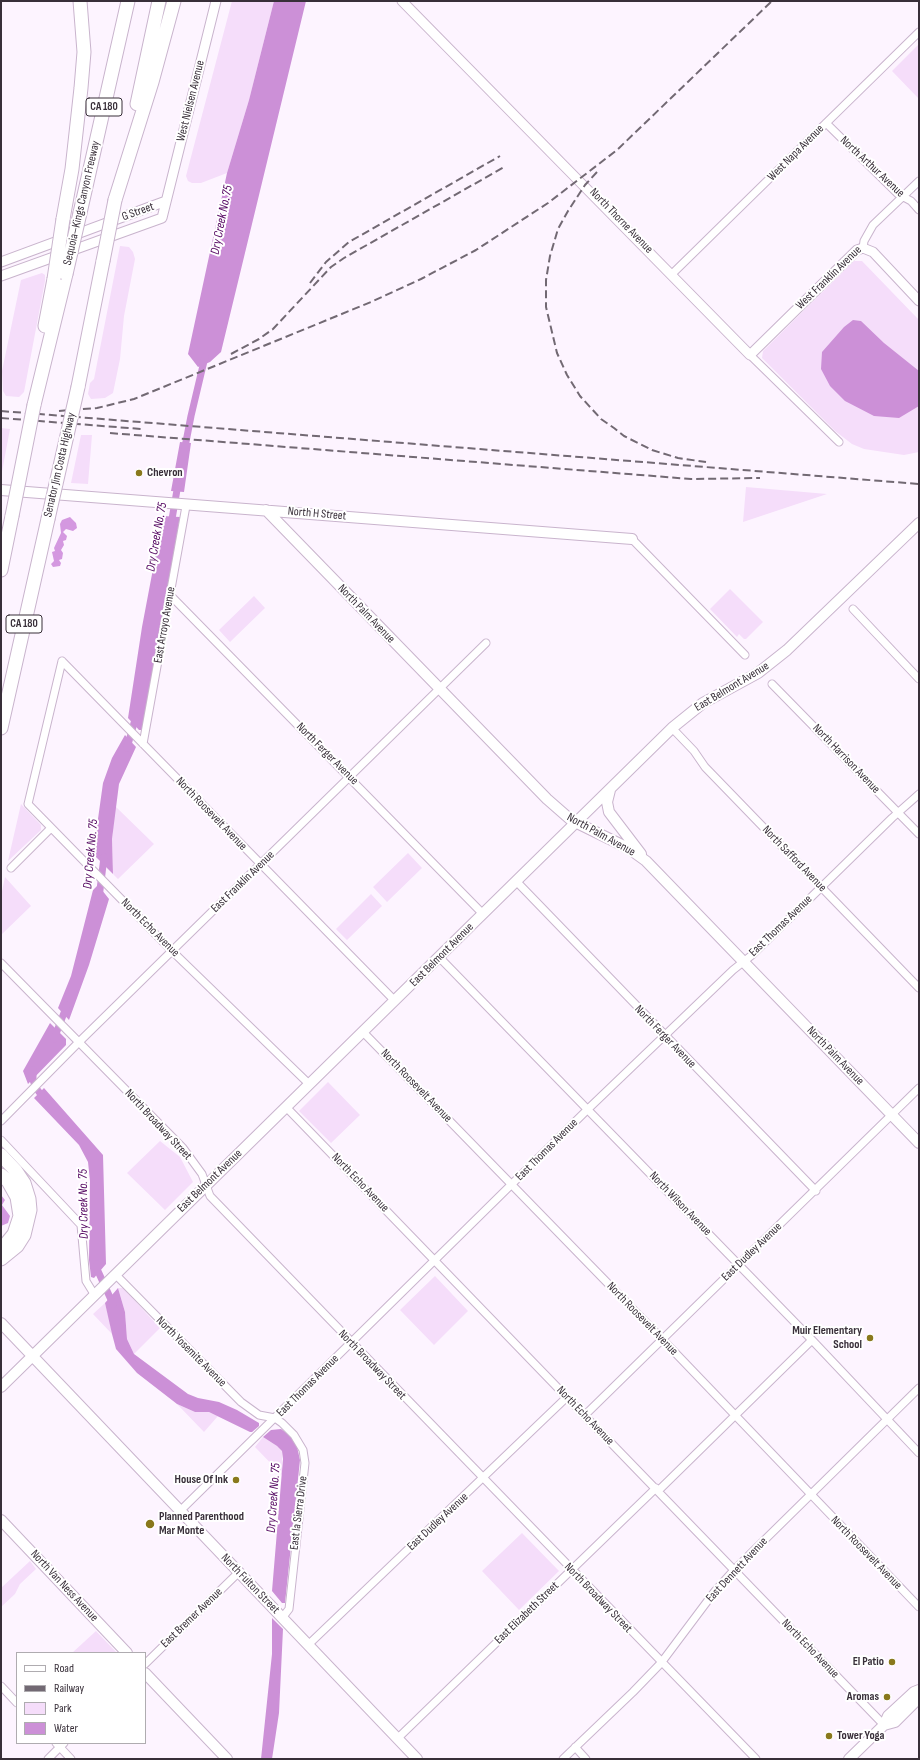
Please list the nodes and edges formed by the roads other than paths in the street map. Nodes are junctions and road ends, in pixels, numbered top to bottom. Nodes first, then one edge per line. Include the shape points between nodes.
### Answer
1 (80, 1) edge
2 (87, 1) edge
3 (128, 1) edge
4 (159, 1) edge
5 (174, 1) edge
6 (216, 1) edge
7 (402, 1) edge
8 (919, 32) edge
9 (84, 52) junction
10 (826, 123) junction
11 (919, 181) edge
12 (903, 197) junction
13 (115, 200) junction
14 (166, 201) junction
15 (919, 210) edge
16 (863, 248) junction
17 (4, 261) edge
18 (672, 274) junction
19 (5, 275) edge
20 (60, 277) junction
21 (919, 300) edge
22 (750, 354) junction
23 (839, 442) dead end
24 (1, 490) edge
25 (186, 506) junction
26 (266, 510) junction
27 (919, 523) edge
28 (632, 539) joint
29 (1, 570) edge
30 (170, 595) junction
31 (852, 609) dead end
32 (486, 644) dead end
33 (745, 655) dead end
34 (919, 679) edge
35 (772, 684) dead end
36 (438, 689) junction
37 (1, 728) edge
38 (672, 728) junction
39 (143, 744) junction
40 (349, 777) junction
41 (610, 790) junction
42 (919, 794) edge
43 (28, 804) joint
44 (899, 813) junction
45 (576, 823) junction
46 (51, 828) junction
47 (919, 834) edge
48 (646, 861) junction
49 (261, 865) junction
50 (11, 868) dead end
51 (516, 882) junction
52 (821, 888) junction
53 (483, 914) junction
54 (172, 951) junction
55 (439, 957) junction
56 (743, 962) junction
57 (1, 963) edge
58 (919, 988) edge
59 (395, 1001) junction
60 (363, 1032) junction
61 (665, 1036) junction
62 (78, 1043) junction
63 (308, 1084) junction
64 (919, 1088) edge
65 (286, 1107) junction
66 (587, 1110) junction
67 (892, 1115) junction
68 (1, 1121) edge
69 (1, 1140) edge
70 (919, 1143) edge
71 (1, 1155) edge
72 (1, 1175) edge
73 (206, 1185) junction
74 (512, 1185) junction
75 (816, 1191) junction
76 (2, 1248) edge
77 (1, 1259) edge
78 (435, 1260) junction
79 (739, 1265) junction
80 (113, 1276) junction
81 (96, 1292) junction
82 (1, 1323) edge
83 (663, 1340) junction
84 (812, 1340) junction
85 (351, 1344) junction
86 (33, 1355) junction
87 (1, 1387) edge
88 (919, 1388) edge
89 (567, 1397) junction
90 (585, 1415) junction
91 (734, 1416) junction
92 (275, 1418) junction
93 (887, 1420) junction
94 (919, 1453) edge
95 (484, 1478) junction
96 (657, 1490) junction
97 (811, 1496) junction
98 (180, 1511) junction
99 (1, 1520) edge
100 (571, 1570) junction
101 (734, 1570) junction
102 (240, 1572) junction
103 (919, 1607) edge
104 (282, 1617) junction
105 (308, 1645) junction
106 (126, 1652) edge
107 (146, 1663) edge
108 (660, 1663) junction
109 (146, 1673) edge
110 (1, 1686) edge
111 (919, 1690) edge
112 (919, 1698) edge
113 (16, 1701) edge
114 (884, 1725) junction
115 (398, 1738) junction
116 (60, 1744) edge
117 (575, 1748) junction
118 (48, 1759) edge
119 (71, 1759) edge
120 (227, 1759) edge
121 (417, 1759) edge
122 (563, 1759) edge
123 (586, 1759) edge
124 (756, 1759) edge
125 (849, 1759) edge

1 - 9 highway
2 - 9 highway
3 - 20 highway, Sequoia–Kings Canyon Freeway / CA 180, bridge via 80,213
4 - 13 highway, CA 180
5 - 13 highway
6 - 14 street, West Nielsen Avenue
7 - 18 street, North Thorne Avenue
8 - 10 street, West Napa Avenue
9 - 20 highway, bridge via 64,219
10 - 12 street, North Arthur Avenue
10 - 18 street, West Napa Avenue
11 - 12 street, West Franklin Avenue
12 - 15 street, North Arthur Avenue
12 - 16 street, West Franklin Avenue via 871,229
13 - 37 highway, Senator Jim Costa Highway / CA 180, bridge via 78,387
14 - 17 street, G Street
14 - 19 street, G Street via 162,218
16 - 21 street via 873,252
16 - 22 street, West Franklin Avenue via 851,254
17 - 19 street
18 - 22 street, North Thorne Avenue
20 - 29 highway, Sequoia–Kings Canyon Freeway / CA 180, bridge via 36,386
22 - 23 street, North Thorne Avenue
24 - 25 main road, North H Street
25 - 26 main road, North H Street
25 - 30 street, East Arroyo Avenue
26 - 28 main road, North H Street
26 - 36 main road, North Palm Avenue
27 - 38 main road, East Belmont Avenue via 778,658 758,673 703,703
28 - 33 street
30 - 39 street, East Arroyo Avenue
30 - 40 street, North Ferger Avenue
31 - 34 street
32 - 36 street, East Franklin Avenue
35 - 44 street, North Harrison Avenue
36 - 40 street, East Franklin Avenue
36 - 45 main road, North Palm Avenue via 554,806
38 - 41 main road, East Belmont Avenue
38 - 52 street, North Safford Avenue via 694,750 705,767
39 - 43 street, North Roosevelt Avenue via 62,661
39 - 49 street, North Roosevelt Avenue
40 - 49 street, East Franklin Avenue
40 - 53 street, North Ferger Avenue
41 - 45 main road, East Belmont Avenue
41 - 48 main road via 607,802 609,812
42 - 44 street, East Thomas Avenue
43 - 46 street, North Echo Avenue
44 - 47 street, North Harrison Avenue
44 - 52 street, East Thomas Avenue
45 - 48 main road, North Palm Avenue via 628,848
45 - 51 main road, East Belmont Avenue
46 - 50 street
46 - 54 street, North Echo Avenue
48 - 56 main road, North Palm Avenue
49 - 54 street, East Franklin Avenue
49 - 59 street, North Roosevelt Avenue
51 - 53 main road, East Belmont Avenue
51 - 61 street, North Ferger Avenue
52 - 56 street, East Thomas Avenue
52 - 58 street, North Safford Avenue
53 - 55 main road, East Belmont Avenue
54 - 62 street, East Franklin Avenue
54 - 63 street, North Echo Avenue
55 - 59 main road, East Belmont Avenue
55 - 66 street, North Wilson Avenue
56 - 61 street, East Thomas Avenue
56 - 67 main road, North Palm Avenue
57 - 62 street, North Broadway Street
59 - 60 main road, East Belmont Avenue
60 - 63 main road, East Belmont Avenue
60 - 74 street, North Roosevelt Avenue
61 - 66 street, East Thomas Avenue
61 - 75 street, North Ferger Avenue
62 - 68 street, East Franklin Avenue
62 - 73 street, North Broadway Street via 183,1148 202,1174
63 - 65 main road, East Belmont Avenue
64 - 67 street, East Dudley Avenue
65 - 73 main road, East Belmont Avenue
65 - 78 street, North Echo Avenue
66 - 74 street, East Thomas Avenue
66 - 79 street, North Wilson Avenue
67 - 70 main road, North Palm Avenue
67 - 75 street, East Dudley Avenue
69 - 81 street via 81,1225 86,1281
71 - 77 highway via 24,1183 30,1210 24,1235 17,1246
72 - 76 highway via 12,1188 20,1207 18,1225
73 - 80 main road, East Belmont Avenue
73 - 85 street, North Broadway Street via 210,1196
74 - 78 street, East Thomas Avenue
74 - 83 street, North Roosevelt Avenue
75 - 79 street, East Dudley Avenue
78 - 85 street, East Thomas Avenue
78 - 89 street, North Echo Avenue
79 - 83 street, East Dudley Avenue
79 - 84 street, North Wilson Avenue
80 - 81 main road, East Belmont Avenue
80 - 92 street, North Yosemite Avenue via 241,1402 259,1415
81 - 86 main road, East Belmont Avenue
82 - 86 main road, North Fulton Street
83 - 90 street, East Dudley Avenue
83 - 91 street, North Roosevelt Avenue
84 - 91 street, East Elizabeth Street
84 - 93 street, North Wilson Avenue
85 - 92 street, East Thomas Avenue
85 - 95 street, North Broadway Street
86 - 87 main road, East Belmont Avenue
86 - 98 main road, North Fulton Street
88 - 93 street, East Dennett Avenue
89 - 90 street, North Echo Avenue
89 - 95 street, East Dudley Avenue
90 - 96 street, North Echo Avenue
91 - 96 street, East Elizabeth Street
91 - 97 street, North Roosevelt Avenue
92 - 98 street, East Thomas Avenue
92 - 104 street, East la Sierra Drive via 294,1435 303,1450 306,1463 289,1609
93 - 94 street, North Wilson Avenue
93 - 97 street, East Dennett Avenue
95 - 100 street, North Broadway Street
95 - 105 street, East Dudley Avenue
96 - 100 street, East Elizabeth Street
96 - 101 street, North Echo Avenue
97 - 101 street, East Dennett Avenue
97 - 103 street, North Roosevelt Avenue
98 - 102 main road, North Fulton Street
99 - 106 main road, North Van Ness Avenue
100 - 108 street, North Broadway Street
100 - 115 street, East Elizabeth Street
101 - 108 street, East Dennett Avenue
101 - 114 street, North Echo Avenue
102 - 104 main road, North Fulton Street
102 - 107 street, East Bremer Avenue
104 - 105 main road, North Fulton Street
105 - 115 main road, North Fulton Street
108 - 117 street, East Dennett Avenue
108 - 124 street, North Broadway Street
109 - 120 main road
110 - 113 street
111 - 114 main road via 888,1716
112 - 114 main road via 895,1722
114 - 125 main road
115 - 121 main road, North Fulton Street
116 - 118 street
116 - 119 street
117 - 122 street, East Dennett Avenue
117 - 123 street

